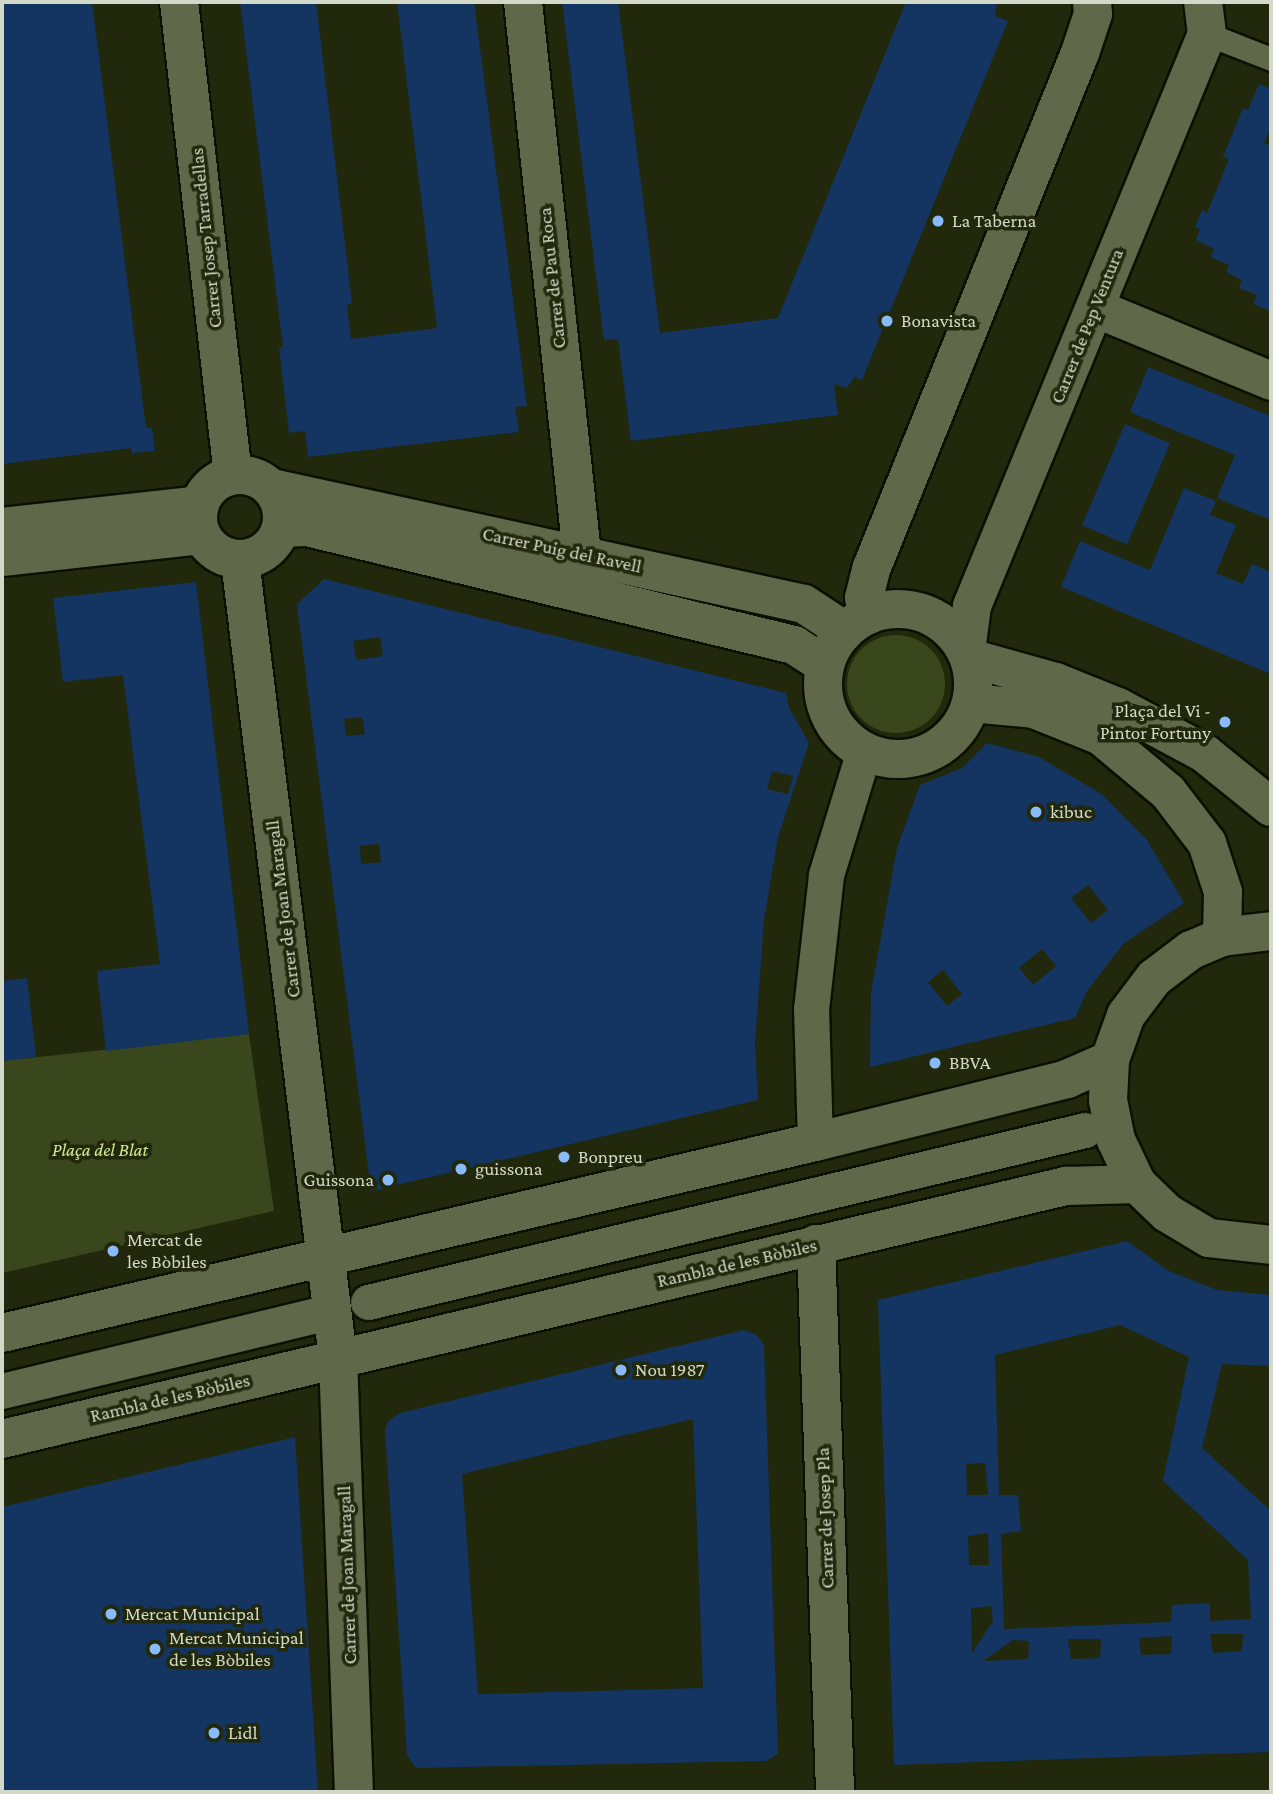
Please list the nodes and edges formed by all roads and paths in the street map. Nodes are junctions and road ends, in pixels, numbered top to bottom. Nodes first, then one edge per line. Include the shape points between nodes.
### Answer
1 (179, 2) edge
2 (523, 2) edge
3 (1092, 2) edge
4 (1205, 18) edge
5 (1271, 59) edge
6 (1095, 308) junction
7 (1271, 381) edge
8 (233, 475) junction
9 (272, 488) junction
10 (200, 520) junction
11 (2, 527) edge
12 (281, 528) junction
13 (582, 554) junction
14 (2, 557) edge
15 (240, 560) junction
16 (857, 623) junction
17 (968, 654) junction
18 (825, 665) junction
19 (971, 703) junction
20 (864, 751) junction
21 (1271, 807) edge
22 (1271, 931) edge
23 (1222, 937) junction
24 (1110, 1060) junction
25 (1085, 1130) dead end
26 (815, 1142) junction
27 (1137, 1184) junction
28 (816, 1244) junction
29 (1271, 1245) edge
30 (324, 1257) junction
31 (368, 1302) dead end
32 (317, 1315) dead end
33 (2, 1333) edge
34 (338, 1358) junction
35 (2, 1391) edge
36 (2, 1439) edge
37 (354, 1792) edge
38 (835, 1792) edge

1 - 8 street, Carrer Josep Tarradellas
2 - 13 street, Carrer de Pau Roca
3 - 16 street via 1093,14 1080,53 872,568
4 - 5 lane
4 - 6 street, Carrer de Pep Ventura
6 - 7 street
6 - 17 street, Carrer de Pep Ventura via 972,606
8 - 9 street via 260,480
8 - 10 street via 210,486
9 - 12 street via 283,514
9 - 13 street, Carrer Puig del Ravell
10 - 11 street
10 - 14 street
10 - 15 street via 215,552
12 - 15 street via 266,551
12 - 18 street, Carrer Puig del Ravell via 307,527 794,645
13 - 16 street, Carrer Puig del Ravell via 804,604
15 - 30 street, Carrer de Joan Maragall
16 - 17 street via 891,609 935,618 953,632
16 - 18 street
17 - 19 street
17 - 21 street via 1118,707 1204,753
18 - 20 street via 823,691 830,715 844,736
19 - 20 street via 955,732 929,752 886,758
19 - 23 street via 1034,709 1101,736 1168,792 1207,843 1223,892
20 - 26 street via 826,875 811,1009
22 - 23 street
23 - 24 street via 1191,950 1154,978 1126,1016
24 - 26 street via 1067,1079
24 - 27 street via 1108,1100 1116,1140
25 - 31 street
26 - 30 street
27 - 28 street, Rambla de les Bòbiles via 1066,1186
27 - 29 street via 1167,1213 1209,1238
28 - 34 street, Rambla de les Bòbiles
28 - 38 street, Carrer de Josep Pla
30 - 33 street
30 - 34 street
32 - 35 street
34 - 36 street, Rambla de les Bòbiles
34 - 37 street, Carrer de Joan Maragall

